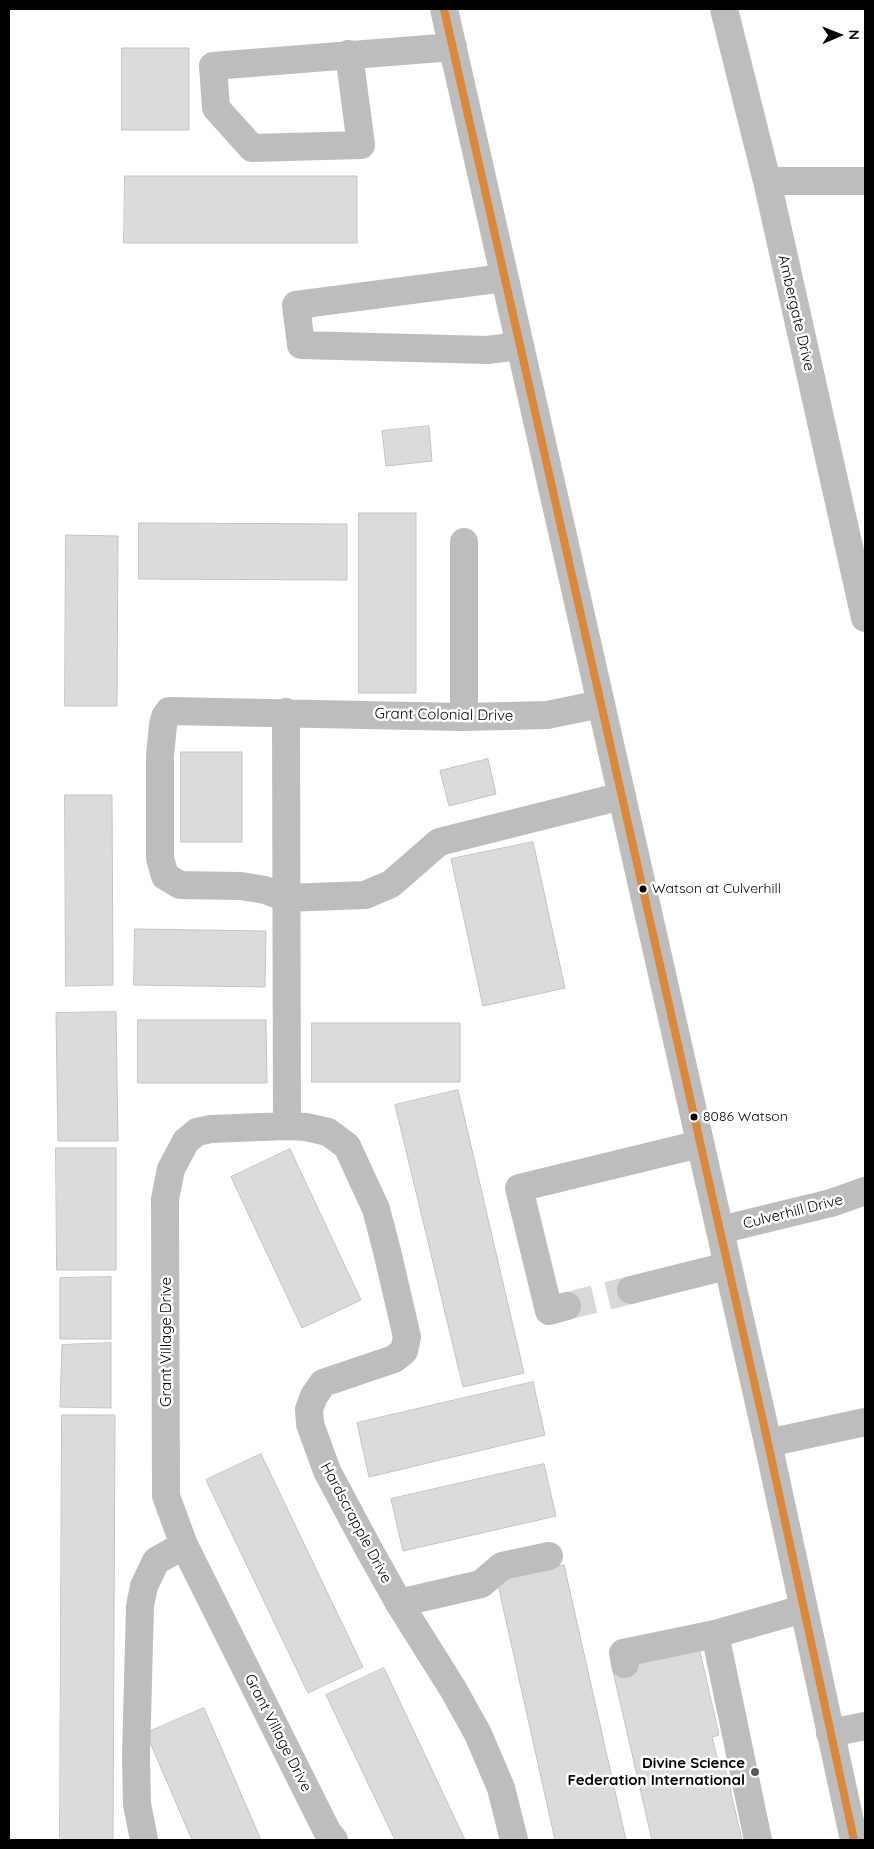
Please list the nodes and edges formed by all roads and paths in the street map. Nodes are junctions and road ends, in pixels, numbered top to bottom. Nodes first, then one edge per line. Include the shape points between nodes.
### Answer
1 (444, 9) edge
2 (724, 9) edge
3 (453, 47) junction
4 (349, 54) junction
5 (767, 181) junction
6 (865, 181) edge
7 (504, 278) junction
8 (520, 346) junction
9 (464, 542) dead end
10 (865, 618) edge
11 (601, 704) junction
12 (286, 712) junction
13 (464, 717) junction
14 (622, 796) junction
15 (286, 898) junction
16 (287, 1126) junction
17 (186, 1141) joint
18 (700, 1144) junction
19 (865, 1191) edge
20 (720, 1230) junction
21 (727, 1266) junction
22 (631, 1290) tunnel mouth
23 (567, 1306) tunnel mouth
24 (865, 1422) edge
25 (768, 1443) junction
26 (184, 1545) junction
27 (548, 1556) dead end
28 (399, 1603) junction
29 (803, 1609) junction
30 (716, 1634) junction
31 (625, 1664) dead end
32 (865, 1726) edge
33 (830, 1734) junction
34 (144, 1840) edge
35 (334, 1840) edge
36 (514, 1840) edge
37 (758, 1840) edge
38 (854, 1840) edge

1 - 3 street
2 - 5 street, Ambergate Drive
3 - 4 street
3 - 7 street
4 - 4 street via 213,66 216,108 252,148 361,145
5 - 6 street
5 - 10 street, Ambergate Drive
7 - 8 street
7 - 8 street via 296,305 301,344 487,350
8 - 11 street
9 - 13 street
11 - 13 street, Grant Colonial Drive via 547,715
11 - 14 street
12 - 13 street, Grant Colonial Drive
12 - 15 street
12 - 15 street, Grant Colonial Drive via 169,711 162,725 160,756 160,858 165,876 180,885 241,886
14 - 15 street via 439,842 391,884 365,895
14 - 18 street
15 - 16 street
16 - 17 street, Hardscrapple Drive via 211,1129 197,1132
16 - 28 street, Hardscrapple Drive via 328,1132 347,1146 376,1209 387,1252 406,1337 404,1351 394,1359 323,1383 309,1409 310,1424 327,1471
17 - 26 street, Grant Village Drive via 171,1169 165,1199 166,1496
18 - 20 street
18 - 23 street via 519,1188 549,1311
19 - 20 street, Culverhill Drive via 831,1203
20 - 21 street
21 - 22 street
21 - 25 street
24 - 25 street
25 - 29 street
26 - 34 street via 156,1561 144,1586 140,1606 136,1756 137,1804
26 - 35 street, Grant Village Drive
27 - 28 street via 502,1566 481,1584
28 - 36 street, Hardscrapple Drive via 454,1689 478,1734 501,1788
29 - 30 street
29 - 33 street
30 - 31 street via 623,1653
30 - 37 street
32 - 33 street
33 - 38 street

